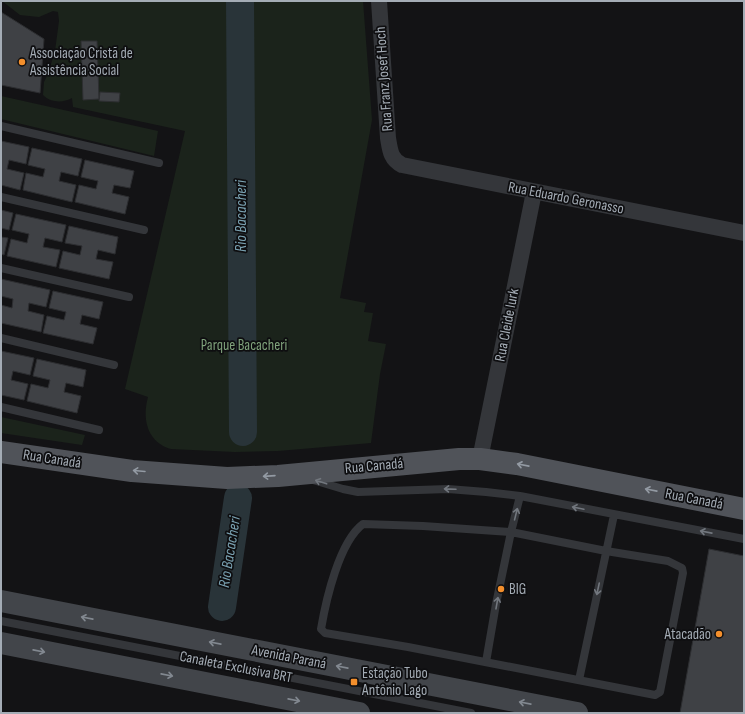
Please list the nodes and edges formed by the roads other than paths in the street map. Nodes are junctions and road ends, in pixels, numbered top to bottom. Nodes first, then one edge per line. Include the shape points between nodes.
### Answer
1 (379, 1) edge
2 (1, 126) edge
3 (392, 157) joint
4 (159, 164) dead end
5 (534, 192) junction
6 (1, 197) edge
7 (144, 230) dead end
8 (744, 233) edge
9 (1, 268) edge
10 (129, 297) dead end
11 (1, 338) edge
12 (114, 365) dead end
13 (1, 407) edge
14 (99, 430) dead end
15 (1, 452) edge
16 (480, 459) junction
17 (295, 474) junction
18 (520, 496) junction
19 (744, 509) edge
20 (614, 515) junction
21 (511, 532) junction
22 (744, 540) edge
23 (606, 551) junction
24 (1, 601) edge
25 (1, 621) edge
26 (1, 643) edge
27 (486, 662) junction
28 (579, 680) junction
29 (359, 713) edge
30 (471, 713) edge
31 (577, 713) edge

1 - 3 street, Rua Franz Josef Hoch via 388,138
2 - 4 lane
3 - 5 street, Rua Eduardo Geronasso via 402,165
5 - 8 street, Rua Eduardo Geronasso
5 - 16 street, Rua Cleide Iurk
6 - 7 lane
9 - 10 lane
11 - 12 lane
13 - 14 lane
17 -> 15 main road, Rua Canadá via 248,477 196,476 105,467
16 - 17 main road, Rua Canadá via 437,460
19 -> 16 main road, Rua Canadá
18 -> 17 lane via 448,489 358,492
20 -> 18 lane
21 -> 18 lane
22 -> 20 lane
20 - 23 lane
21 - 23 lane
27 -> 21 lane
21 - 27 lane via 362,524 354,532 334,575 325,608 321,629 325,633
23 -> 28 lane
23 - 28 lane via 668,561 683,570 660,692 656,695
31 -> 24 street, Avenida Paraná
25 - 30 lane, Canaleta Exclusiva BRT
26 -> 29 street
27 - 28 lane

